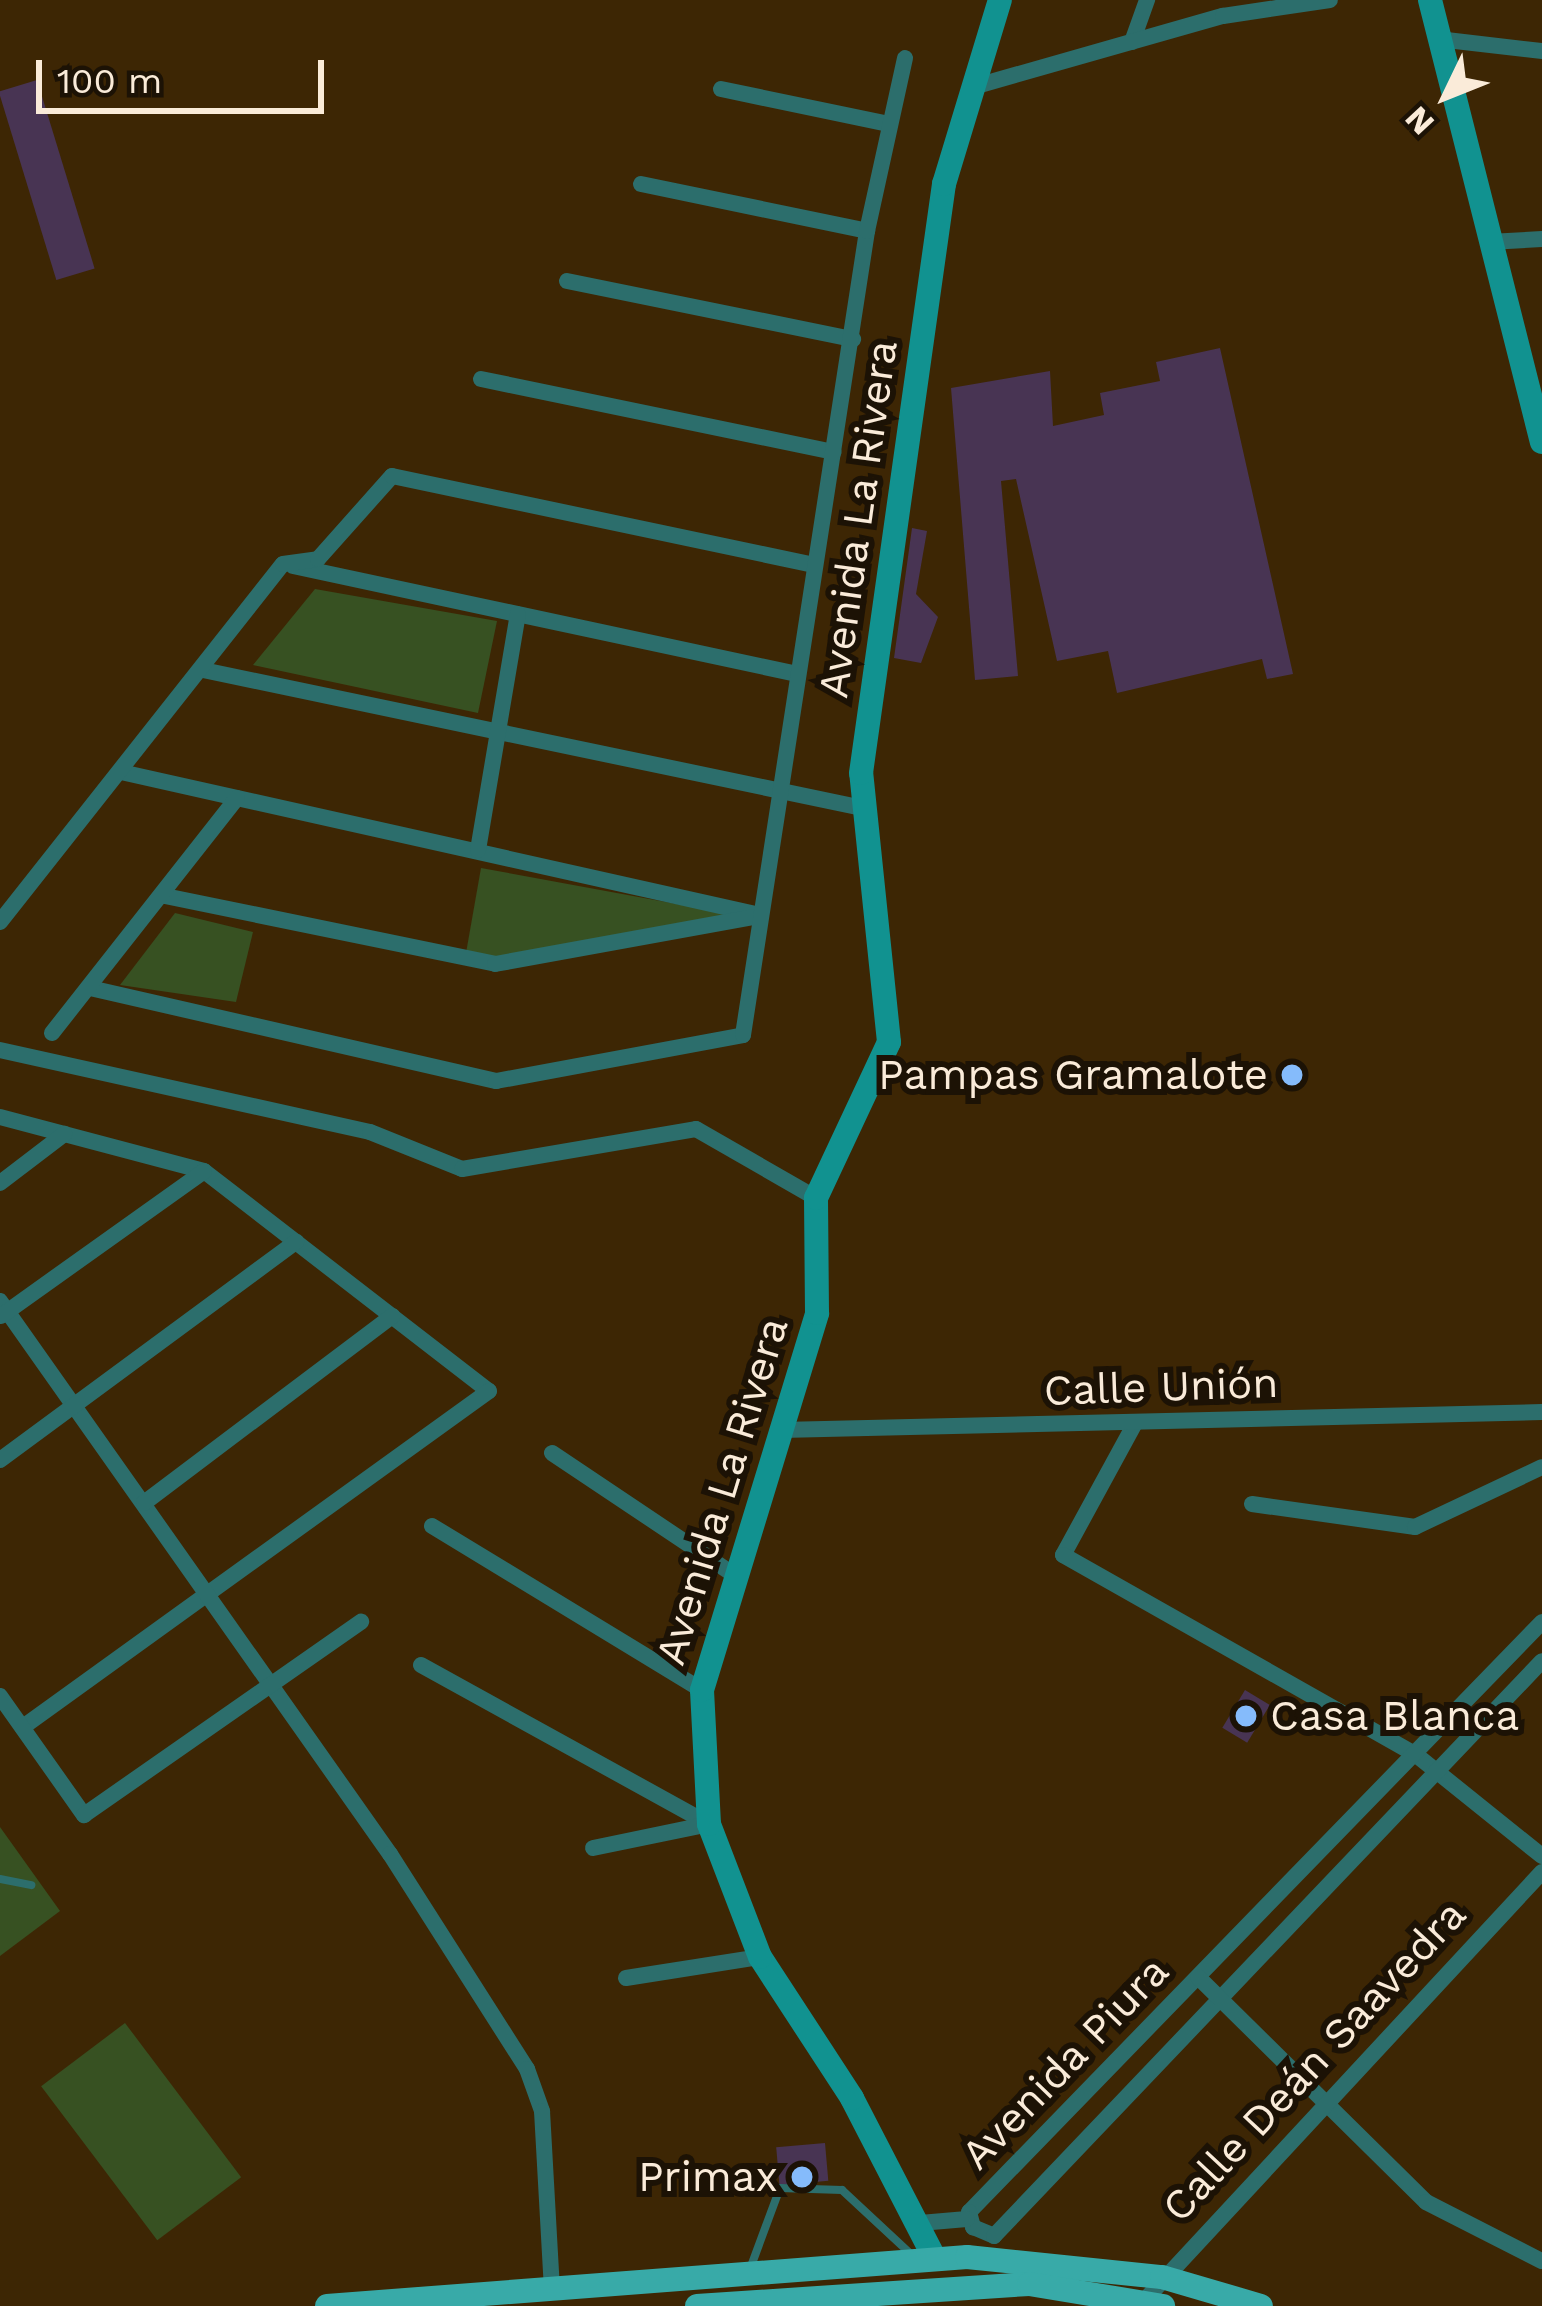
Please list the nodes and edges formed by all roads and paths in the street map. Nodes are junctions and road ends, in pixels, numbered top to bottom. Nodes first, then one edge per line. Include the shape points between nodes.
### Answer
1 (1000, 0) edge
2 (1147, 0) edge
3 (1330, 0) edge
4 (1430, 0) edge
5 (1438, 39) junction
6 (1132, 42) junction
7 (1542, 51) edge
8 (905, 58) dead end
9 (974, 87) junction
10 (721, 89) dead end
11 (889, 124) junction
12 (641, 184) dead end
13 (867, 230) junction
14 (1542, 239) edge
15 (1490, 242) junction
16 (567, 281) dead end
17 (853, 339) junction
18 (482, 379) dead end
19 (1540, 425) edge
20 (834, 452) junction
21 (283, 564) junction
22 (815, 565) junction
23 (518, 614) junction
24 (203, 670) junction
25 (797, 674) junction
26 (499, 730) junction
27 (121, 772) junction
28 (778, 792) junction
29 (237, 798) junction
30 (867, 809) junction
31 (478, 850) junction
32 (165, 896) junction
33 (760, 915) junction
34 (0, 922) edge
35 (90, 988) junction
36 (52, 1033) dead end
37 (0, 1050) edge
38 (0, 1117) edge
39 (64, 1134) junction
40 (204, 1171) junction
41 (0, 1183) edge
42 (816, 1198) junction
43 (296, 1242) junction
44 (2, 1309) edge
45 (392, 1316) junction
46 (75, 1404) junction
47 (1542, 1412) edge
48 (1135, 1425) junction
49 (781, 1430) junction
50 (553, 1453) dead end
51 (0, 1460) edge
52 (1542, 1467) edge
53 (144, 1503) junction
54 (1252, 1504) dead end
55 (433, 1526) dead end
56 (731, 1574) junction
57 (210, 1596) junction
58 (361, 1622) dead end
59 (1542, 1622) edge
60 (1542, 1661) edge
61 (421, 1665) dead end
62 (273, 1684) junction
63 (702, 1690) junction
64 (0, 1696) edge
65 (23, 1727) junction
66 (1415, 1754) junction
67 (1436, 1771) junction
68 (709, 1824) junction
69 (593, 1847) dead end
70 (1542, 1856) edge
71 (1542, 1872) edge
72 (0, 1880) edge
73 (31, 1886) dead end
74 (760, 1957) junction
75 (626, 1978) dead end
76 (1198, 1978) junction
77 (1217, 1997) junction
78 (1321, 2101) junction
79 (968, 2219) junction
80 (920, 2223) junction
81 (926, 2260) junction
82 (1542, 2261) edge
83 (748, 2275) junction
84 (1162, 2277) junction
85 (552, 2290) junction
86 (1152, 2304) edge
87 (327, 2306) edge
88 (697, 2306) edge
89 (1261, 2306) edge

1 - 9 street, Avenida La Rivera
2 - 6 street
3 - 6 street
4 - 5 street
5 - 7 street
5 - 15 street
6 - 9 street
8 - 11 street
9 - 30 street, Avenida La Rivera via 944,184 861,773
10 - 11 street
11 - 13 street
12 - 13 street
13 - 17 street
14 - 15 street
15 - 19 street
16 - 17 street
17 - 20 street
18 - 20 street
20 - 22 street
21 - 22 street via 317,559 392,476
21 - 23 street
21 - 24 street
22 - 25 street
23 - 25 street
23 - 26 street
24 - 26 street
24 - 27 street
25 - 28 street
26 - 28 street
26 - 31 street
27 - 29 street
27 - 34 street
28 - 30 street
28 - 33 street
29 - 31 street
29 - 32 street
30 - 42 street, Avenida La Rivera via 890,1042
31 - 33 street
32 - 33 street via 495,964
32 - 35 street
33 - 35 street via 743,1035 496,1082
35 - 36 street
37 - 42 street via 370,1132 462,1169 696,1129
38 - 39 street
39 - 40 street
39 - 41 street
40 - 43 street
40 - 44 street
42 - 49 street, Avenida La Rivera via 817,1313
43 - 45 street
43 - 46 street
44 - 46 street
45 - 53 street
45 - 57 street via 489,1391
46 - 51 street
46 - 53 street
47 - 48 street, Calle Unión
48 - 49 street, Calle Unión
48 - 66 street via 1063,1556
49 - 56 street, Avenida La Rivera
50 - 56 street
52 - 54 street via 1415,1527
53 - 57 street
55 - 63 street
56 - 63 street, Avenida La Rivera
57 - 62 street
57 - 65 street
58 - 62 street
59 - 66 street, Avenida Piura
60 - 67 street, Avenida Piura
61 - 68 street
62 - 65 street via 84,1815
62 - 85 street via 527,2069 542,2111
63 - 68 street, Avenida La Rivera
64 - 65 street
66 - 67 street
66 - 76 street, Avenida Piura
67 - 70 street
67 - 77 street, Avenida Piura
68 - 69 street
68 - 74 street, Avenida La Rivera
71 - 78 street, Calle Deán Saavedra
72 - 73 lane
74 - 75 street
74 - 80 street, Avenida La Rivera
76 - 77 street
76 - 79 street, Avenida Piura
77 - 78 street
77 - 79 street, Avenida Piura via 994,2236
78 - 82 street via 1426,2202
78 - 84 street, Calle Deán Saavedra
79 - 80 street
80 - 81 street, Avenida La Rivera
81 - 83 main road
81 - 83 lane via 855,2198 814,2185 767,2200
81 - 84 main road
83 - 85 main road
84 - 86 street, Calle Deán Saavedra
84 - 89 main road
85 - 87 main road
86 - 88 main road via 1029,2284

